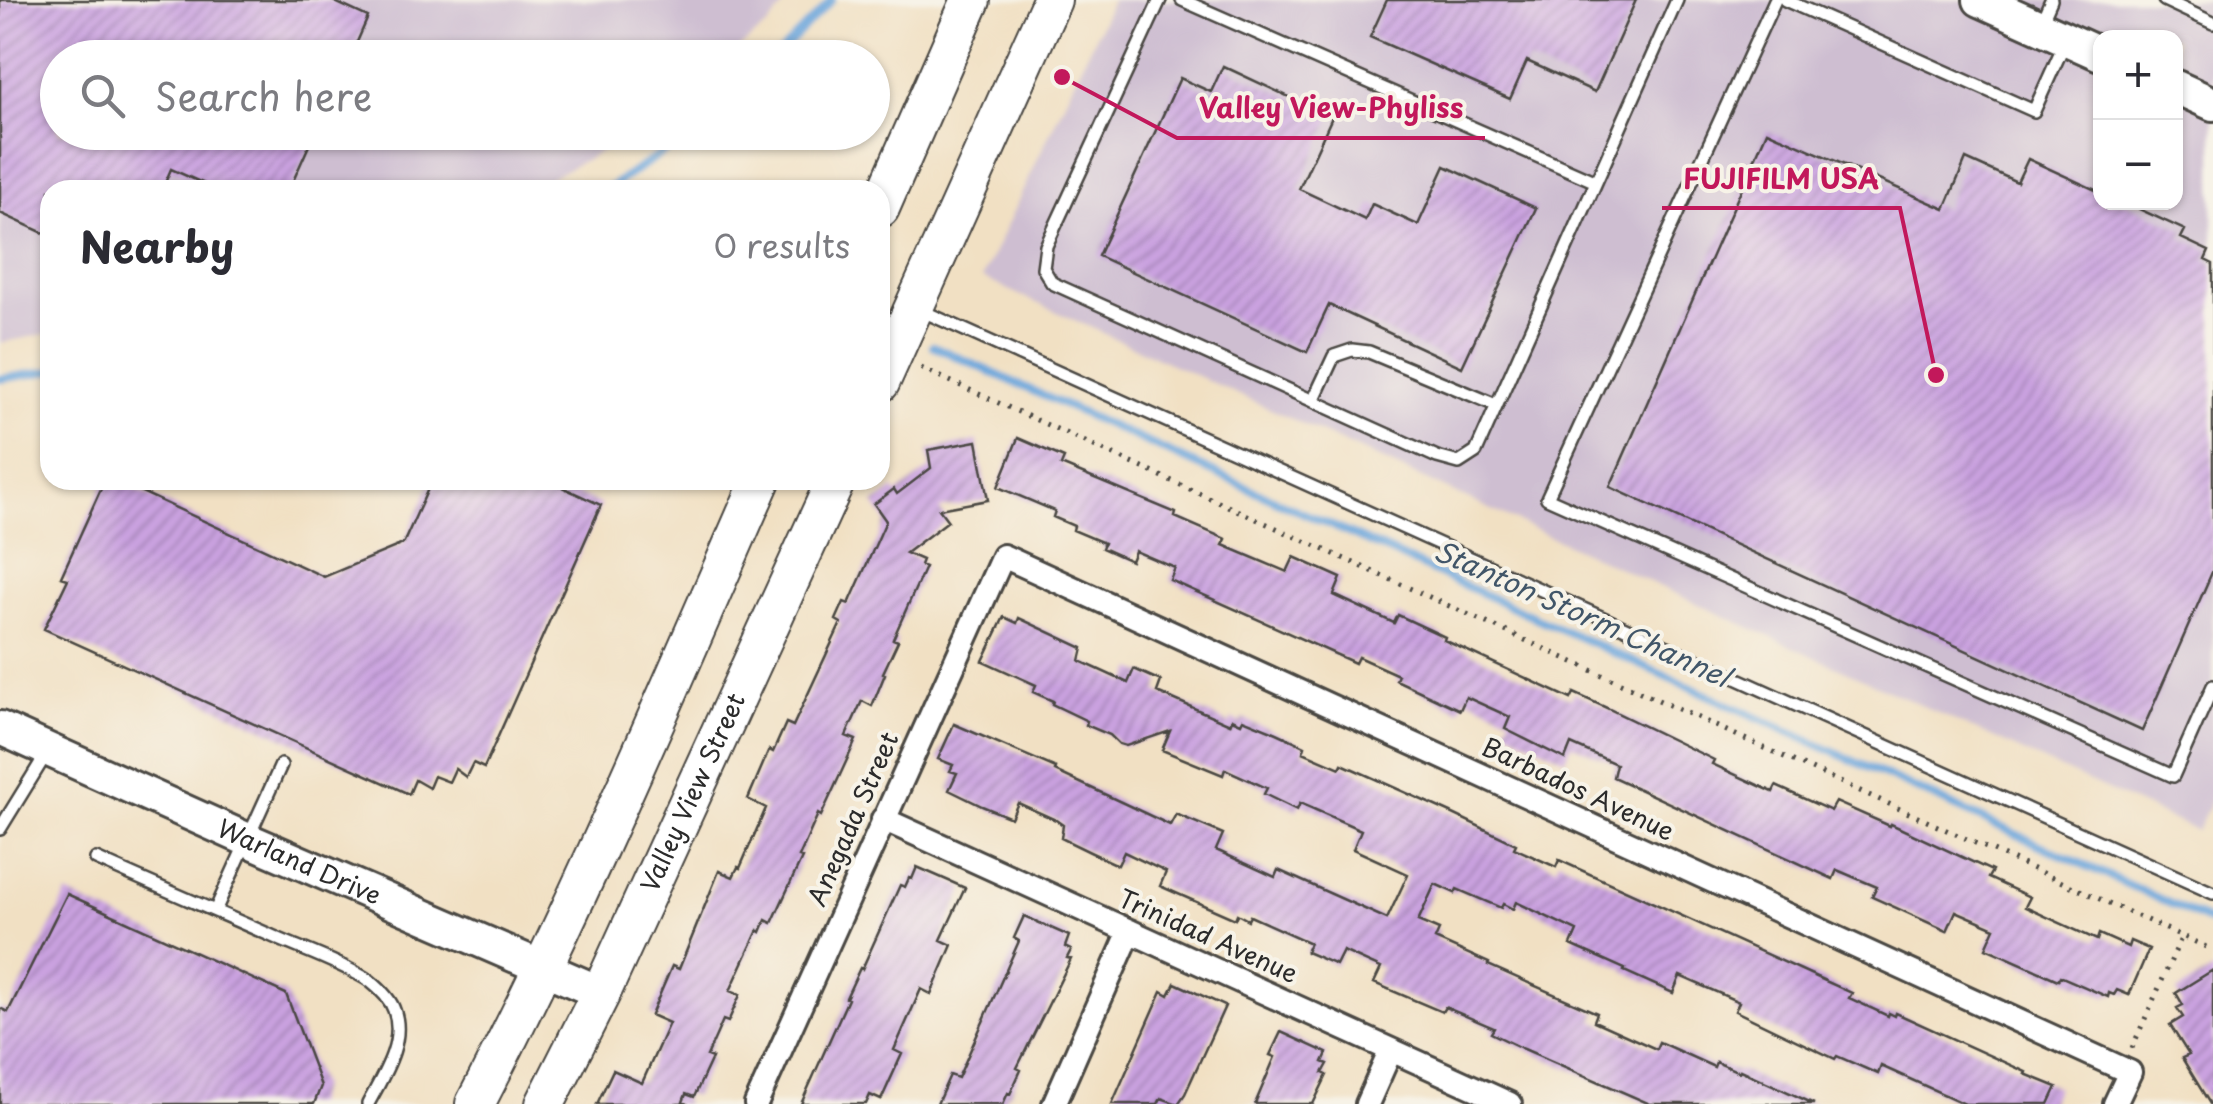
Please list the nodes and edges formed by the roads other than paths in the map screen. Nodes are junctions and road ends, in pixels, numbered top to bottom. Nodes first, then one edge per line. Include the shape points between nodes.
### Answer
1 (971, 0) edge
2 (1052, 0) edge
3 (1160, 0) edge
4 (1182, 0) edge
5 (1677, 0) edge
6 (1775, 0) edge
7 (1785, 0) edge
8 (1980, 0) edge
9 (2164, 0) edge
10 (2052, 22) edge
11 (2213, 23) edge
12 (2093, 49) edge
13 (2183, 90) edge
14 (2213, 104) edge
15 (1596, 182) junction
16 (890, 185) edge
17 (914, 308) junction
18 (890, 360) edge
19 (1313, 401) junction
20 (1496, 405) junction
21 (757, 490) edge
22 (831, 490) edge
23 (1002, 556) joint
24 (2213, 686) edge
25 (0, 728) edge
26 (48, 750) junction
27 (281, 765) dead end
28 (883, 819) junction
29 (0, 829) edge
30 (246, 839) junction
31 (96, 859) dead end
32 (2213, 893) edge
33 (215, 911) junction
34 (1130, 931) junction
35 (542, 968) junction
36 (601, 993) junction
37 (1391, 1050) junction
38 (368, 1104) edge
39 (476, 1104) edge
40 (544, 1104) edge
41 (756, 1104) edge
42 (1054, 1104) edge
43 (1367, 1104) edge
44 (1510, 1104) edge
45 (2115, 1104) edge

1 - 16 main road
2 - 17 main road
3 - 19 lane via 1046,246 1043,268 1052,283
4 - 15 lane
5 - 15 lane
6 - 24 lane via 1547,498 2173,776
7 - 10 lane via 2034,111
8 - 10 street
9 - 11 lane
10 - 12 street
13 - 14 street
15 - 20 lane
17 - 18 main road
17 - 32 lane
19 - 20 lane via 1334,356 1352,350
19 - 20 lane via 1459,463 1476,452
21 - 35 main road
22 - 36 main road, Valley View Street
23 - 28 street, Anegada Street
23 - 45 street, Barbados Avenue via 2126,1070
25 - 26 street, Warland Drive
26 - 29 lane
26 - 30 street, Warland Drive
27 - 30 lane
28 - 34 street, Trinidad Avenue
28 - 41 street, Anegada Street
30 - 33 lane
30 - 35 street, Warland Drive
31 - 33 lane
33 - 38 lane via 368,980 385,994 397,1029 386,1072
34 - 37 street, Trinidad Avenue
34 - 42 street
35 - 36 street, Warland Drive
35 - 39 main road
36 - 40 main road, Valley View Street
37 - 43 street
37 - 44 street, Trinidad Avenue

